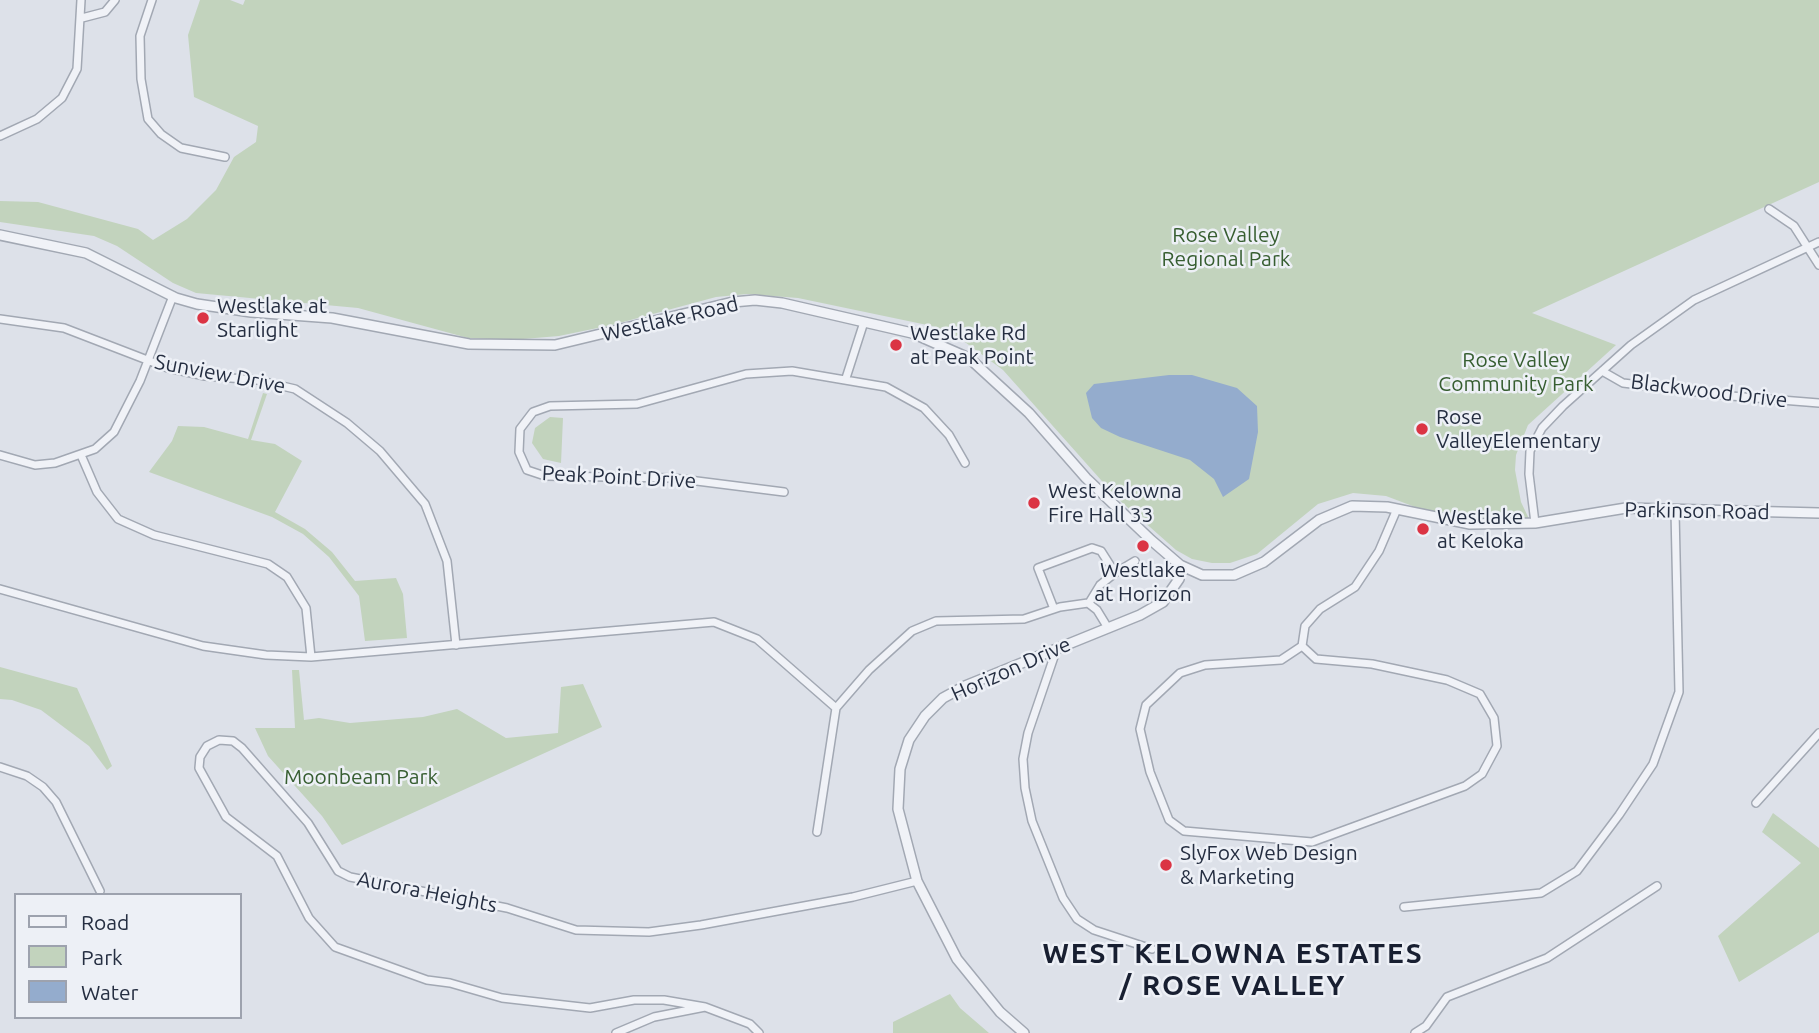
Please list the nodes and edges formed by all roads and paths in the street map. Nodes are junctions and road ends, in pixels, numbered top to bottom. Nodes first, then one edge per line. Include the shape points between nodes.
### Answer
1 (81, 0) edge
2 (115, 0) edge
3 (152, 0) edge
4 (82, 18) junction
5 (0, 136) edge
6 (225, 157) dead end
7 (1769, 209) dead end
8 (0, 235) edge
9 (1819, 242) edge
10 (1809, 247) junction
11 (1819, 265) edge
12 (173, 296) junction
13 (0, 319) edge
14 (864, 322) junction
15 (148, 360) junction
16 (1602, 371) junction
17 (846, 378) junction
18 (1819, 403) edge
19 (0, 455) edge
20 (81, 455) junction
21 (965, 463) dead end
22 (784, 492) dead end
23 (1397, 509) junction
24 (1675, 511) junction
25 (1819, 513) edge
26 (1535, 523) junction
27 (1135, 561) dead end
28 (1180, 565) junction
29 (1115, 573) junction
30 (0, 589) edge
31 (1088, 604) junction
32 (1054, 609) junction
33 (1108, 628) junction
34 (456, 645) junction
35 (1302, 646) junction
36 (1057, 648) junction
37 (311, 657) junction
38 (836, 708) junction
39 (1819, 733) edge
40 (0, 767) edge
41 (1755, 803) dead end
42 (817, 832) dead end
43 (917, 881) junction
44 (1657, 886) dead end
45 (100, 891) dead end
46 (1404, 907) dead end
47 (1152, 950) dead end
48 (705, 1007) junction
49 (615, 1033) edge
50 (759, 1033) edge
51 (1024, 1033) edge
52 (1415, 1033) edge

1 - 4 street
2 - 4 street via 105,12
3 - 6 street via 140,36 148,119 181,148
4 - 5 street via 77,69 62,98 37,119
7 - 10 street via 1794,226
8 - 12 street, Westlake Road via 86,253
9 - 10 street
10 - 11 street
10 - 16 street via 1695,300
12 - 14 street, Westlake Road via 197,304 332,318 469,344 555,345 755,300
12 - 15 street
13 - 15 street, Sunview Drive via 64,328
14 - 17 street
14 - 28 street, Westlake Road via 912,333 969,358 1029,413 1086,478
15 - 20 street via 114,432
15 - 34 street, Sunview Drive via 205,376 295,389 380,451 425,504 447,561
16 - 18 street, Blackwood Drive via 1623,383
16 - 26 street via 1542,428 1530,451 1528,474
17 - 21 street, Peak Point Drive via 886,387 923,408 949,435
17 - 22 street, Peak Point Drive via 792,371 746,374 637,404 550,406 533,412 520,429 519,452 527,470 545,476 673,478
19 - 20 street via 35,465
20 - 37 street via 97,492 118,519 154,535 268,564 287,577 306,608
23 - 26 street, Westlake Road via 1470,524
23 - 28 street, Westlake Road via 1352,506 1336,511 1264,562 1234,575 1202,575
23 - 35 street via 1379,551 1355,587 1320,609 1305,626
24 - 25 street, Parkinson Road
24 - 26 street, Parkinson Road via 1626,508
24 - 46 street via 1679,692 1653,764 1619,814 1577,871 1541,893
27 - 29 street
28 - 33 street, Horizon Drive via 1179,579 1163,602
29 - 31 street via 1100,584
29 - 32 street via 1101,551 1092,548 1038,568
30 - 37 street via 235,653
31 - 32 street
31 - 33 street
32 - 38 street via 1024,619 948,619 925,625 897,643
33 - 36 street, Horizon Drive
34 - 37 street
34 - 38 street via 713,622 757,639
35 - 35 street via 1315,659 1372,664 1447,680 1480,694 1494,718 1497,746 1482,774 1465,786 1312,842 1184,831 1169,820 1150,772 1140,729 1146,705 1180,673 1205,665 1281,660
36 - 43 street, Horizon Drive via 943,698 909,740 900,769 898,809
36 - 47 street via 1023,759 1032,821 1063,898 1077,919 1094,930
38 - 42 street
39 - 41 street
40 - 45 street via 27,776 56,802
43 - 48 street, Aurora Heights via 826,902 649,932 576,930 507,908 338,872 308,823 242,748 233,741 219,740 207,746 200,757 199,768 226,817 276,856 309,918 335,947 427,980 502,998 590,1008 634,1000
43 - 51 street, Horizon Drive via 957,960 992,1004
44 - 52 street via 1547,958 1447,997 1426,1026
48 - 49 street via 654,1017
48 - 50 street via 750,1024

